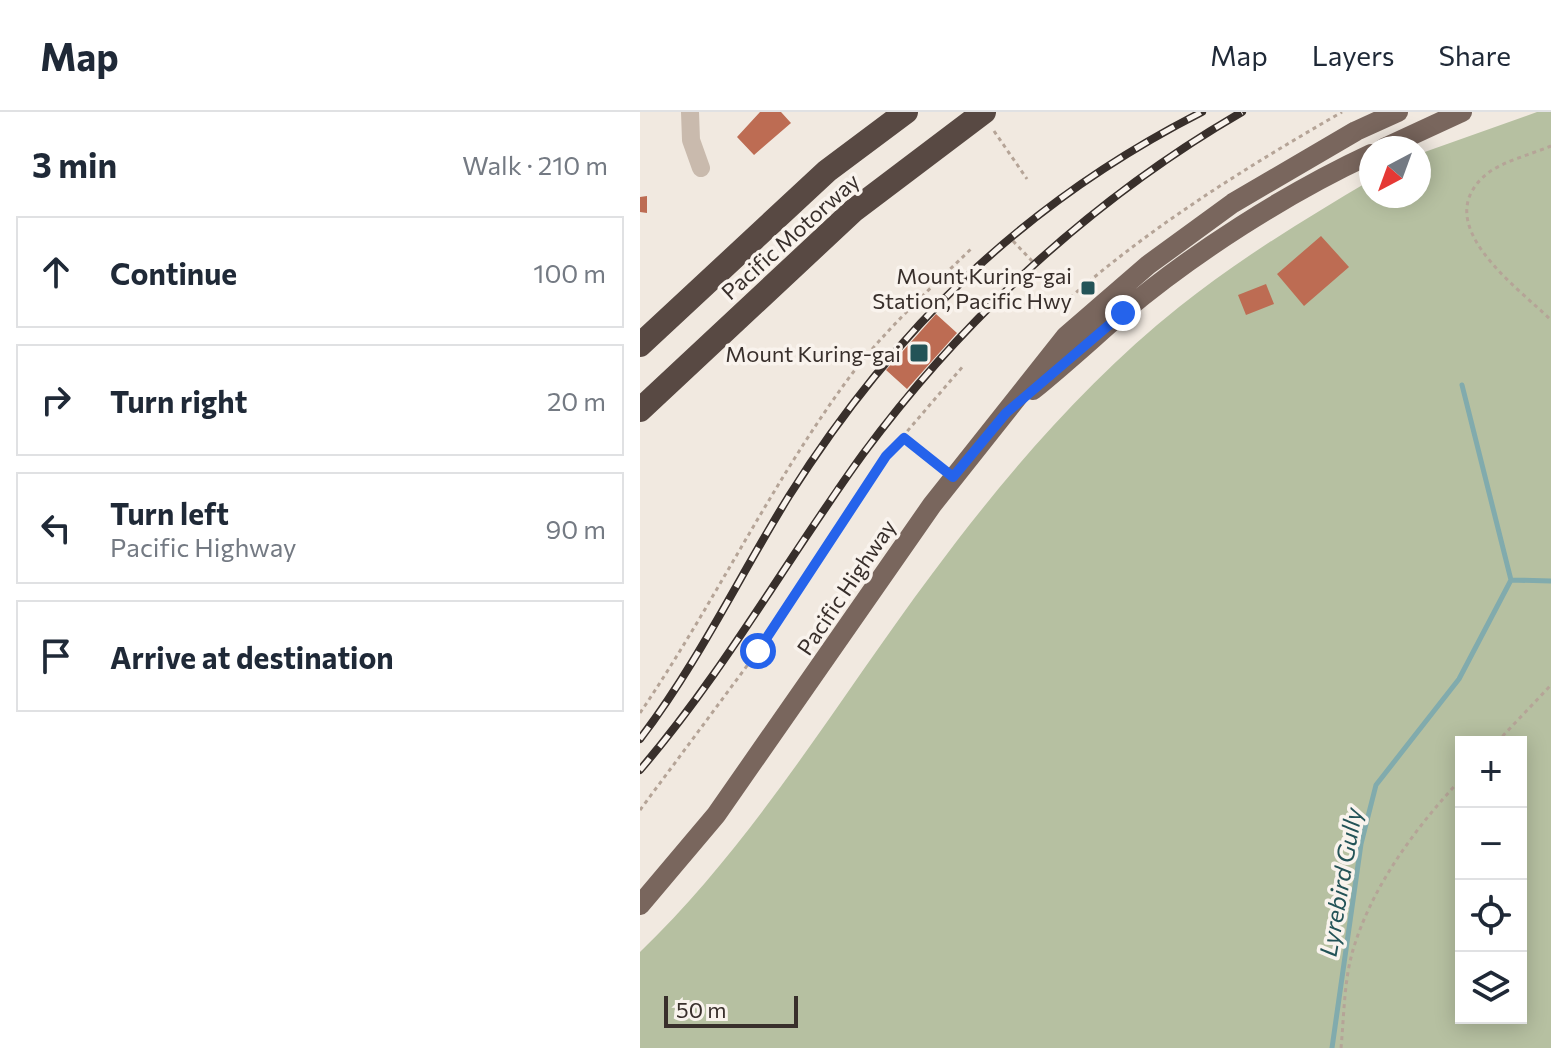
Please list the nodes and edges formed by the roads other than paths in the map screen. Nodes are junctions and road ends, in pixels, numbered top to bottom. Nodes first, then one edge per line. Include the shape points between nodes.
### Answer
1 (690, 112) edge
2 (906, 112) edge
3 (984, 112) edge
4 (1398, 112) edge
5 (1462, 112) edge
6 (1410, 136) edge
7 (1359, 160) edge
8 (701, 168) dead end
9 (640, 345) edge
10 (640, 410) edge
11 (1006, 413) junction
12 (640, 905) edge

1 - 8 street via 691,140
2 - 9 highway, Pacific Motorway via 827,171
3 - 10 highway, Pacific Motorway via 853,211
4 - 11 main road, Pacific Highway via 1272,178 1184,236 1066,336
5 - 6 main road
7 - 11 main road, Pacific Highway via 1298,193 1163,282
11 - 12 main road, Pacific Highway via 953,477 753,765

